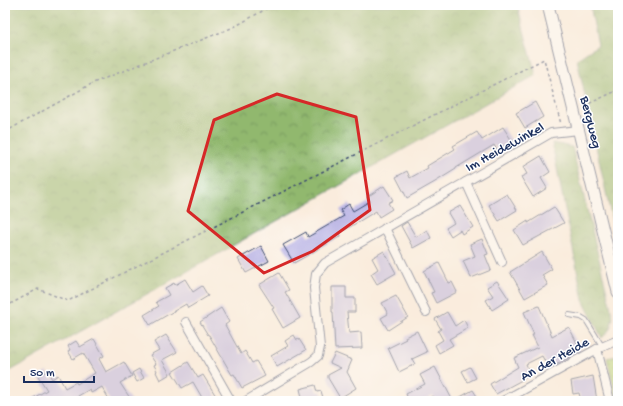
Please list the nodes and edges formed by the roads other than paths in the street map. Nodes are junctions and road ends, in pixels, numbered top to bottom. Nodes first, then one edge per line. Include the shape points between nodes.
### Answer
1 (548, 5) edge
2 (579, 130) junction
3 (466, 182) junction
4 (385, 228) junction
5 (502, 262) dead end
6 (618, 292) edge
7 (426, 312) dead end
8 (569, 315) dead end
9 (186, 322) dead end
10 (618, 340) edge
11 (600, 347) junction
12 (231, 401) edge
13 (246, 401) edge
14 (503, 401) edge
15 (610, 401) edge

1 - 2 main road, Bergweg
2 - 3 street, Im Heidewinkel via 551,133
2 - 6 main road, Bergweg
3 - 4 street, Im Heidewinkel
3 - 5 street, Im Heidewinkel
4 - 7 street
4 - 13 street, Im Heidewinkel via 325,263 316,274 314,288 320,347 318,356
8 - 11 lane via 586,320
9 - 12 street
10 - 11 street, An der Heide
11 - 14 street, An der Heide
11 - 15 street

